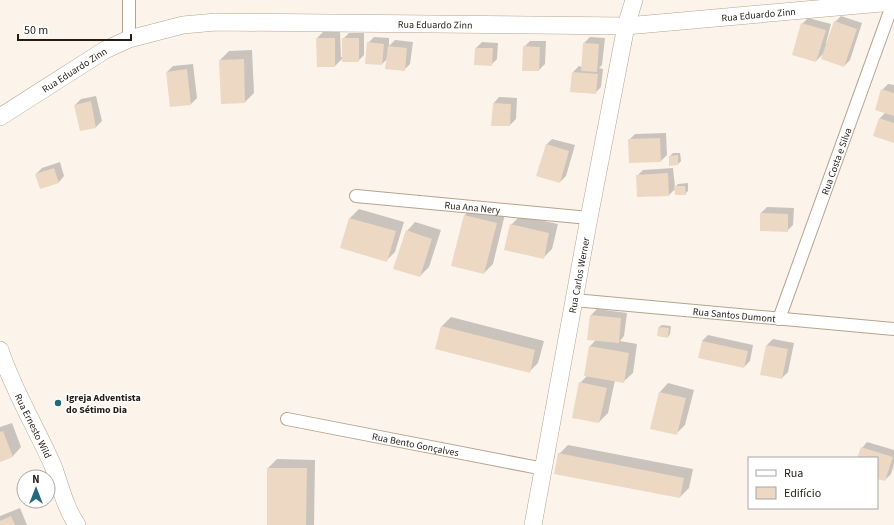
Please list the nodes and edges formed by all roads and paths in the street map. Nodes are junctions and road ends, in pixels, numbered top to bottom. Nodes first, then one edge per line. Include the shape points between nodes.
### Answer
1 (129, 0) edge
2 (634, 0) edge
3 (894, 3) edge
4 (626, 26) junction
5 (129, 39) junction
6 (0, 117) edge
7 (356, 196) dead end
8 (589, 218) junction
9 (574, 300) junction
10 (779, 319) junction
11 (894, 329) edge
12 (0, 350) edge
13 (3, 371) edge
14 (287, 419) dead end
15 (544, 468) junction
16 (64, 517) edge
17 (77, 525) edge
18 (533, 525) edge

1 - 5 street
2 - 4 street, Rua Carlos Werner
3 - 4 street, Rua Eduardo Zinn
3 - 10 street, Rua Costa e Silva
4 - 5 street, Rua Eduardo Zinn via 216,22 183,25
4 - 8 street, Rua Carlos Werner
5 - 6 street, Rua Eduardo Zinn via 105,50
7 - 8 street, Rua Ana Nery
8 - 9 street, Rua Carlos Werner
9 - 10 street, Rua Santos Dumont
9 - 15 street, Rua Carlos Werner
10 - 11 street, Rua Santos Dumont
12 - 13 street, Rua Ernesto Wild
13 - 16 street, Rua Ernesto Wild via 53,467
14 - 15 street, Rua Bento Gonçalves
15 - 18 street, Rua Carlos Werner
16 - 17 street, Rua Ernesto Wild

